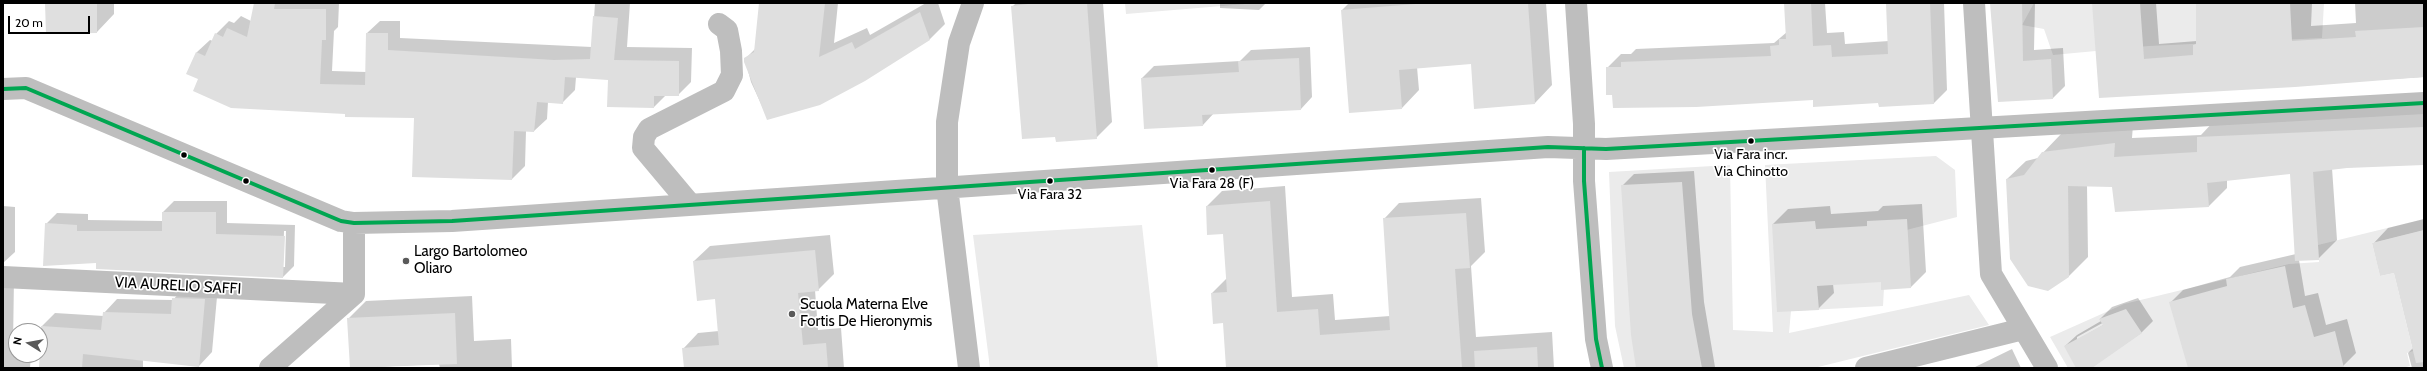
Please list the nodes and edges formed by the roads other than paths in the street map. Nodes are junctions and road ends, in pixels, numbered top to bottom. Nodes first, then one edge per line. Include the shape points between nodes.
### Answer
1 (973, 3) edge
2 (1576, 3) edge
3 (1974, 3) edge
4 (719, 24) dead end
5 (3, 89) edge
6 (2424, 103) edge
7 (1982, 128) junction
8 (1584, 148) junction
9 (947, 187) junction
10 (690, 204) junction
11 (354, 223) junction
12 (3, 277) edge
13 (354, 294) junction
14 (2023, 329) junction
15 (270, 368) edge
16 (969, 368) edge
17 (1602, 368) edge
18 (1866, 368) edge
19 (2047, 368) edge

1 - 9 street via 959,43 947,122
2 - 8 street
3 - 7 street
4 - 10 street via 727,30 732,75 724,91 649,129 644,138 643,148
5 - 11 street via 26,88 333,218
6 - 7 street
7 - 8 street
7 - 14 street via 1991,274
8 - 9 street via 1548,147
8 - 17 street via 1584,181 1596,339
9 - 10 street
9 - 16 street
10 - 11 street via 452,221
11 - 13 street
12 - 13 street, VIA AURELIO SAFFI
13 - 15 street
14 - 18 street
14 - 19 street

